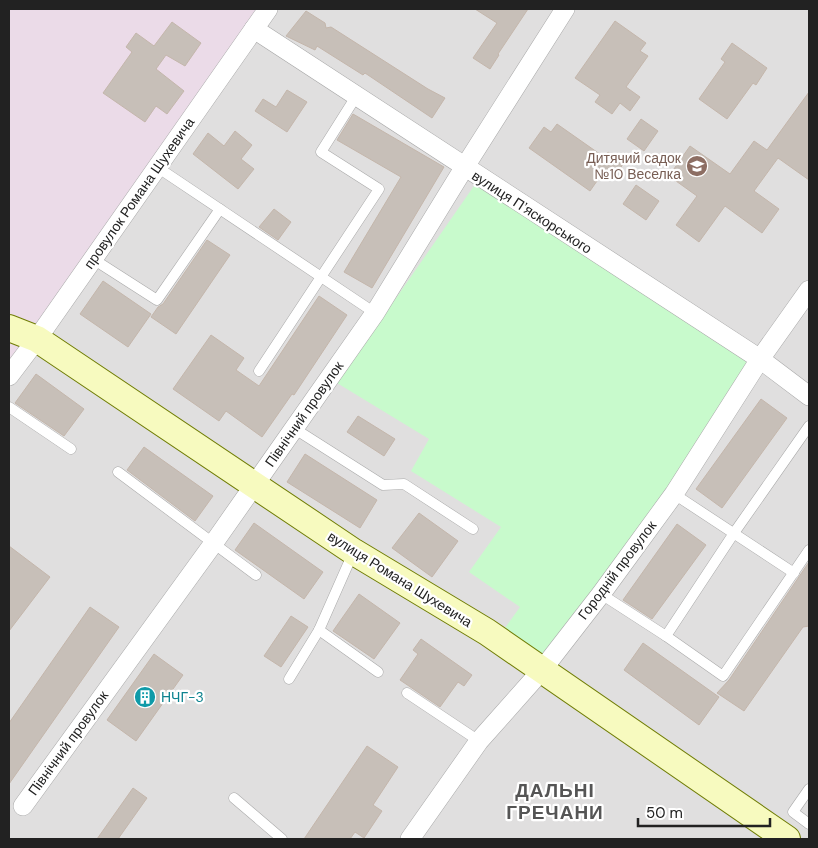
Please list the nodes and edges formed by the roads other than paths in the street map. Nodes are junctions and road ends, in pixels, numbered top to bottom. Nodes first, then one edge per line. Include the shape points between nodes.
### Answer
1 (268, 9) edge
2 (565, 9) edge
3 (254, 30) junction
4 (357, 95) junction
5 (157, 167) junction
6 (464, 168) junction
7 (220, 209) junction
8 (93, 259) junction
9 (322, 278) junction
10 (809, 290) edge
11 (375, 313) junction
12 (9, 328) edge
13 (37, 339) junction
14 (760, 359) junction
15 (259, 371) dead end
16 (9, 376) edge
17 (809, 396) edge
18 (9, 407) edge
19 (809, 426) edge
20 (295, 429) junction
21 (71, 449) dead end
22 (118, 472) dead end
23 (254, 485) junction
24 (674, 494) junction
25 (473, 529) dead end
26 (734, 533) junction
27 (213, 544) junction
28 (809, 550) edge
29 (354, 552) junction
30 (794, 573) junction
31 (256, 575) dead end
32 (601, 594) junction
33 (319, 630) junction
34 (666, 636) junction
35 (542, 670) junction
36 (378, 672) dead end
37 (288, 679) dead end
38 (407, 693) dead end
39 (480, 741) junction
40 (809, 789) edge
41 (234, 798) dead end
42 (23, 806) dead end
43 (809, 824) edge
44 (282, 839) edge
45 (410, 839) edge
46 (787, 839) edge

1 - 3 street, провулок Романа Шухевича
2 - 6 street, Північний провулок
3 - 4 street, вулиця Пʼяскорського
3 - 5 street, провулок Романа Шухевича
4 - 6 street, вулиця Пʼяскорського
4 - 9 lane via 321,152 379,189
5 - 7 lane
5 - 8 street, провулок Романа Шухевича
6 - 11 street, Північний провулок
6 - 14 street, вулиця Пʼяскорського
7 - 8 lane via 157,300
7 - 9 lane
8 - 13 street, провулок Романа Шухевича
9 - 11 lane
9 - 15 lane
10 - 14 street, Городній провулок
11 - 20 street, Північний провулок
12 - 13 street, вулиця Романа Шухевича
13 - 16 street, провулок Романа Шухевича
13 - 23 street, вулиця Романа Шухевича
14 - 17 street, вулиця Пʼяскорського
14 - 24 street, Городній провулок
18 - 21 lane
19 - 26 lane
20 - 23 street, Північний провулок
20 - 25 lane via 382,485 404,484
22 - 27 lane
23 - 27 street, Північний провулок
23 - 29 street, вулиця Романа Шухевича
24 - 26 lane
24 - 32 street, Городній провулок
26 - 30 lane
26 - 34 lane
27 - 31 lane
27 - 42 street, Північний провулок
28 - 30 lane
29 - 33 lane
29 - 35 street, вулиця Романа Шухевича via 487,632
30 - 34 lane via 723,676
32 - 34 lane
32 - 35 street, Городній провулок
33 - 36 lane
33 - 37 lane
35 - 39 street, Городній провулок
35 - 46 street, вулиця Романа Шухевича
38 - 39 lane
39 - 45 street, Городній провулок
40 - 43 lane via 793,812
41 - 44 lane

